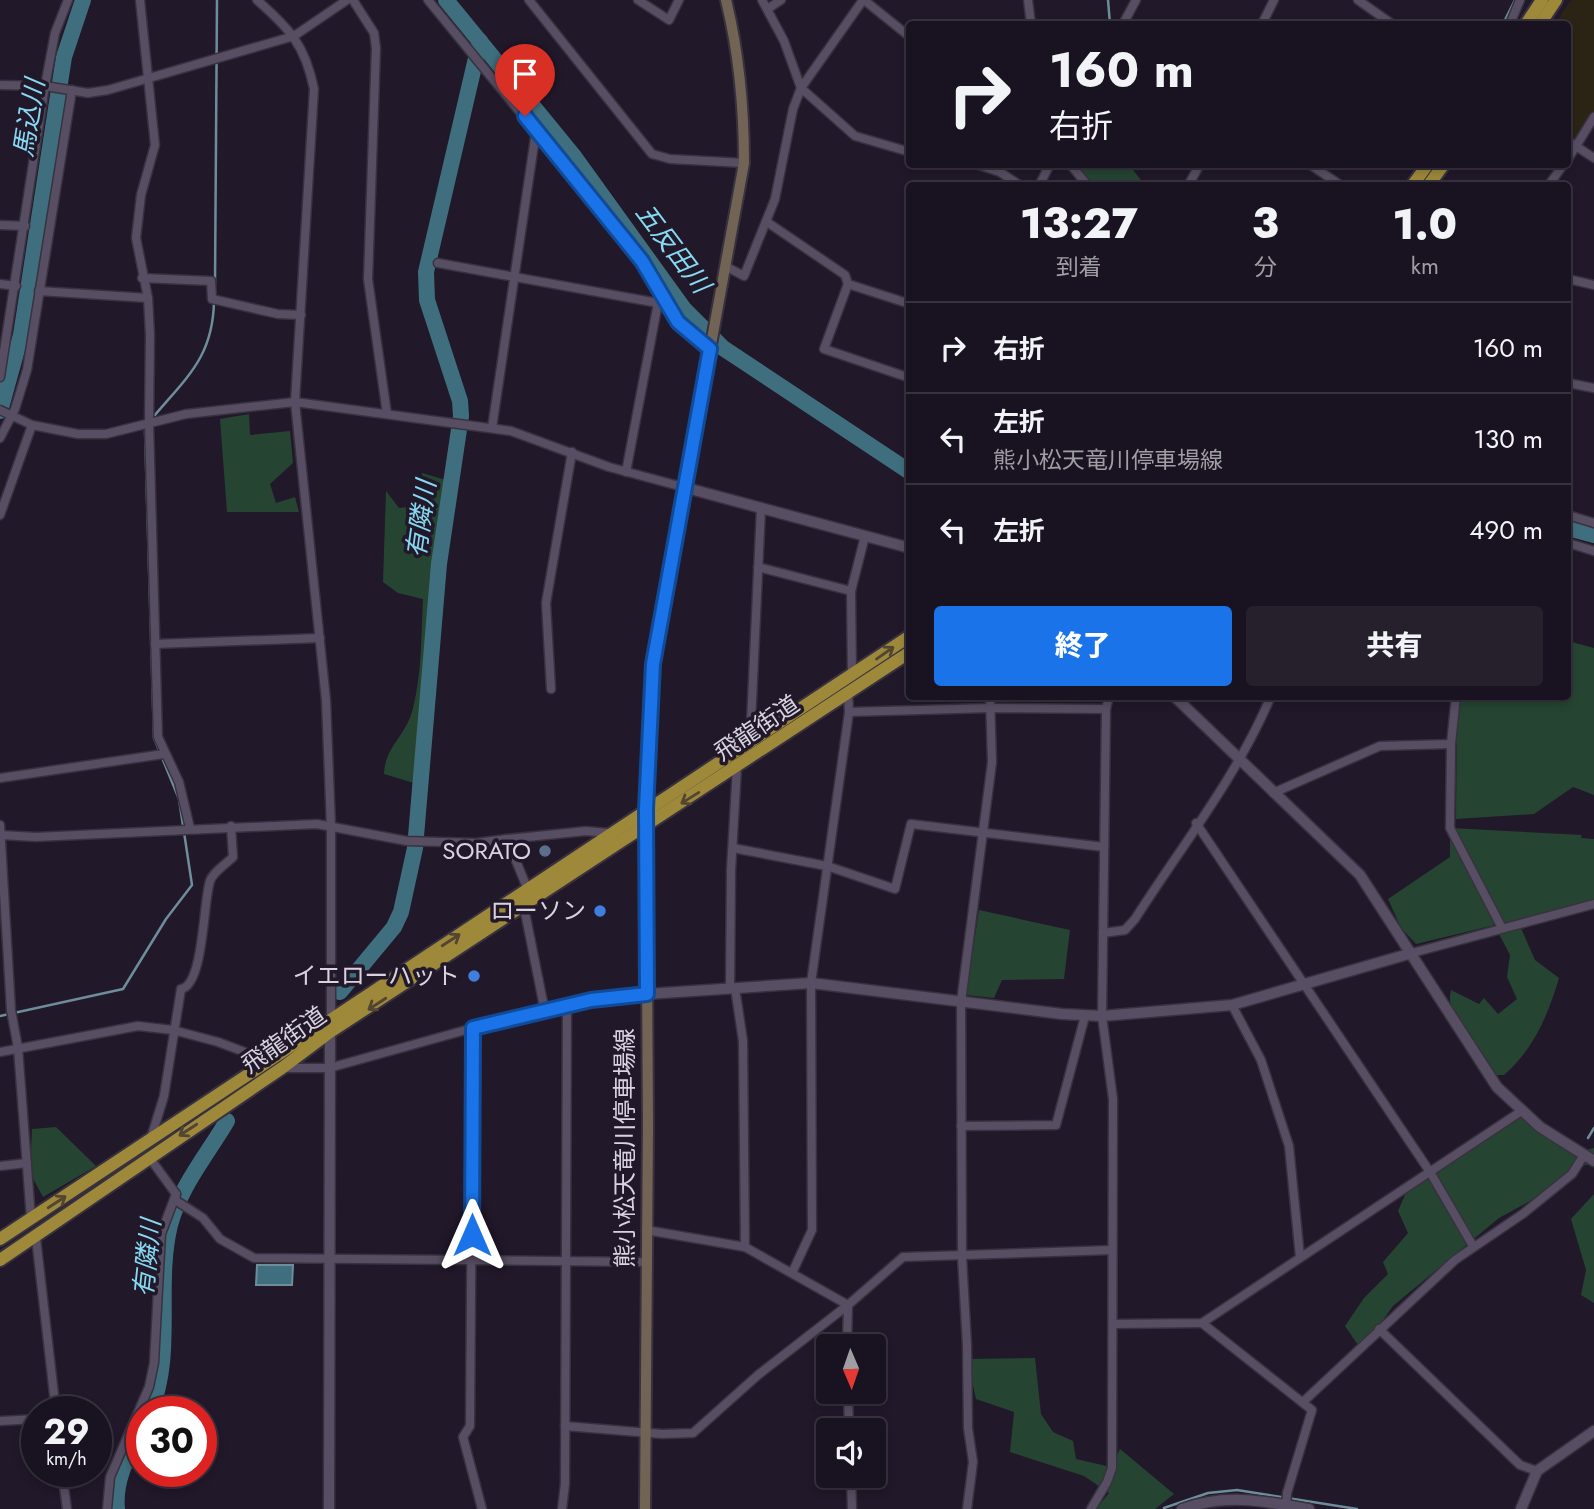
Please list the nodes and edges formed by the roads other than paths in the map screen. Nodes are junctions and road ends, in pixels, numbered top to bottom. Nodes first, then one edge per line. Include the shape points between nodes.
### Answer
1 (68, 0) edge
2 (140, 0) edge
3 (257, 0) edge
4 (347, 0) edge
5 (353, 0) edge
6 (428, 0) edge
7 (638, 0) edge
8 (679, 0) edge
9 (726, 0) edge
10 (762, 0) edge
11 (781, 0) edge
12 (863, 0) edge
13 (1028, 0) edge
14 (1136, 0) edge
15 (1275, 0) edge
16 (1358, 0) edge
17 (1520, 0) edge
18 (1542, 0) edge
19 (1556, 0) edge
20 (534, 2) edge
21 (769, 8) junction
22 (1031, 21) edge
23 (1125, 21) edge
24 (1264, 21) edge
25 (1388, 21) edge
26 (1511, 21) edge
27 (1528, 21) edge
28 (1542, 21) edge
29 (906, 34) edge
30 (295, 36) junction
31 (149, 78) junction
32 (0, 85) edge
33 (45, 86) junction
34 (801, 88) junction
35 (70, 90) junction
36 (1594, 117) edge
37 (536, 131) junction
38 (1571, 143) edge
39 (1577, 146) junction
40 (906, 151) edge
41 (1571, 155) edge
42 (1594, 158) edge
43 (744, 163) junction
44 (987, 168) edge
45 (1073, 168) edge
46 (1315, 168) edge
47 (1015, 182) edge
48 (1085, 182) edge
49 (1336, 182) edge
50 (767, 222) junction
51 (0, 225) edge
52 (25, 226) junction
53 (438, 263) dead end
54 (725, 266) junction
55 (514, 275) junction
56 (142, 278) junction
57 (1571, 280) edge
58 (0, 284) edge
59 (848, 284) junction
60 (1594, 285) edge
61 (16, 286) junction
62 (39, 291) junction
63 (148, 298) junction
64 (662, 301) junction
65 (906, 303) edge
66 (301, 315) junction
67 (710, 347) junction
68 (0, 377) edge
69 (906, 377) edge
70 (1571, 384) edge
71 (1594, 388) edge
72 (295, 402) junction
73 (0, 410) edge
74 (387, 414) junction
75 (10, 415) junction
76 (149, 424) junction
77 (32, 425) junction
78 (492, 428) junction
79 (0, 438) edge
80 (572, 452) junction
81 (626, 472) junction
82 (684, 487) junction
83 (761, 508) junction
84 (0, 515) edge
85 (1571, 516) edge
86 (1594, 523) edge
87 (865, 536) junction
88 (1571, 544) edge
89 (906, 547) edge
90 (1594, 551) edge
91 (758, 567) junction
92 (851, 591) junction
93 (320, 638) junction
94 (906, 639) edge
95 (155, 644) junction
96 (906, 655) edge
97 (852, 676) junction
98 (551, 689) dead end
99 (848, 692) junction
100 (990, 700) edge
101 (1108, 700) edge
102 (1178, 700) edge
103 (1268, 700) edge
104 (1456, 700) edge
105 (990, 708) junction
106 (1106, 709) junction
107 (849, 712) junction
108 (750, 744) junction
109 (1451, 744) junction
110 (164, 754) junction
111 (1240, 762) junction
112 (737, 768) junction
113 (0, 778) edge
114 (1273, 793) junction
115 (646, 809) junction
116 (1196, 823) junction
117 (648, 824) junction
118 (0, 825) edge
119 (231, 826) junction
120 (331, 827) junction
121 (189, 828) junction
122 (609, 833) junction
123 (983, 833) junction
124 (0, 835) edge
125 (507, 839) junction
126 (1104, 847) junction
127 (733, 848) junction
128 (827, 866) junction
129 (528, 890) junction
130 (1594, 904) edge
131 (524, 907) junction
132 (1502, 928) junction
133 (1103, 933) junction
134 (1412, 953) junction
135 (811, 983) junction
136 (1303, 985) junction
137 (733, 988) junction
138 (647, 994) junction
139 (961, 1002) junction
140 (1232, 1005) junction
141 (567, 1007) junction
142 (11, 1010) junction
143 (0, 1012) edge
144 (545, 1012) junction
145 (1085, 1016) junction
146 (1102, 1016) junction
147 (331, 1025) junction
148 (473, 1028) junction
149 (173, 1030) junction
150 (18, 1048) junction
151 (0, 1052) edge
152 (266, 1060) junction
153 (282, 1068) junction
154 (329, 1068) junction
155 (1523, 1111) junction
156 (961, 1126) junction
157 (150, 1141) junction
158 (1584, 1155) junction
159 (148, 1157) junction
160 (1594, 1161) edge
161 (27, 1163) junction
162 (0, 1166) edge
163 (1430, 1172) junction
164 (176, 1197) junction
165 (31, 1219) junction
166 (646, 1230) junction
167 (36, 1238) junction
168 (0, 1239) edge
169 (1473, 1246) junction
170 (745, 1247) junction
171 (1112, 1250) junction
172 (962, 1257) junction
173 (1300, 1257) junction
174 (330, 1259) junction
175 (0, 1260) edge
176 (471, 1261) junction
177 (566, 1262) junction
178 (646, 1262) junction
179 (792, 1273) junction
180 (848, 1306) junction
181 (1202, 1323) junction
182 (1113, 1324) junction
183 (1379, 1329) junction
184 (847, 1334) edge
185 (54, 1396) edge
186 (1304, 1401) junction
187 (21, 1419) edge
188 (0, 1420) edge
189 (565, 1426) junction
190 (1594, 1431) edge
191 (645, 1433) junction
192 (1537, 1471) junction
193 (64, 1487) edge
194 (851, 1488) edge
195 (1286, 1502) edge
196 (67, 1509) edge
197 (107, 1509) edge
198 (329, 1509) edge
199 (482, 1509) edge
200 (562, 1509) edge
201 (645, 1509) edge
202 (852, 1509) edge
203 (967, 1509) edge
204 (1091, 1509) edge
205 (1182, 1509) edge
206 (1309, 1509) edge
207 (1521, 1509) edge

1 - 33 street via 55,33
2 - 31 street
3 - 30 street
4 - 30 street
5 - 74 street via 374,33 376,48 368,279
6 - 37 street
7 - 8 street via 669,20
9 - 43 main road, 熊小松天竜川停車場線 via 737,60
10 - 21 street
11 - 21 street
12 - 29 street
12 - 34 street
13 - 22 street
14 - 23 street
15 - 24 street
16 - 25 street
17 - 26 street
18 - 27 highway
19 - 28 highway
20 - 43 street via 652,154
21 - 34 street
30 - 31 street
30 - 66 street via 310,68 315,108
31 - 35 street via 108,90
31 - 56 street via 155,145 139,205 136,238
32 - 33 street
33 - 35 street
33 - 52 street
34 - 40 street via 855,136
34 - 50 street
35 - 62 street
36 - 39 street
37 - 55 street
37 - 64 street via 642,261
38 - 39 street
39 - 41 street
39 - 42 street
43 - 54 main road, 熊小松天竜川停車場線
44 - 47 street
45 - 48 street
46 - 49 street
50 - 54 street via 744,276
50 - 59 street via 845,275
51 - 52 street
52 - 61 street
53 - 55 street
54 - 67 main road, 熊小松天竜川停車場線
55 - 64 street
55 - 78 street
56 - 63 street
56 - 66 street via 211,281 215,298 261,311
57 - 60 street
58 - 61 street
59 - 65 street
59 - 69 street via 824,349
61 - 68 street
62 - 63 street
62 - 75 street via 27,370
63 - 76 street
64 - 67 street via 678,322
64 - 81 street
66 - 72 street
67 - 82 main road, 熊小松天竜川停車場線
70 - 71 street
72 - 74 street
72 - 76 street via 233,407
72 - 93 street
73 - 75 street
74 - 78 street
75 - 77 street
75 - 79 street
76 - 77 street via 106,434
76 - 95 street
77 - 84 street
78 - 80 street via 528,435
80 - 81 street
80 - 98 street via 546,603
81 - 82 street
82 - 83 street
82 - 115 main road, 熊小松天竜川停車場線 via 653,664
83 - 87 street
83 - 91 street
85 - 86 street
87 - 89 street
87 - 92 street
88 - 90 street
91 - 92 street
91 - 108 street
92 - 97 street
93 - 95 street
93 - 120 street
97 -> 94 highway, 飛龍街道
95 - 110 street via 158,737
96 - 99 highway, 飛龍街道
97 - 108 highway, 飛龍街道
99 - 107 street
99 - 112 highway, 飛龍街道
100 - 105 street
101 - 106 street
102 - 111 street
103 - 111 street
104 - 109 street
105 - 106 street
105 - 107 street
105 - 123 street via 992,762
106 - 126 street
107 - 128 street
108 - 115 highway, 飛龍街道
109 - 114 street via 1380,746
109 - 132 street via 1450,828
110 - 113 street
110 - 121 street via 182,791
111 - 114 street
111 - 116 street
112 -> 117 highway, 飛龍街道
112 - 127 street
114 - 134 street via 1360,875
115 - 117 main road, 熊小松天竜川停車場線
115 - 122 highway, 飛龍街道
116 - 133 street via 1135,919 1125,930
116 - 136 street
117 - 131 highway, 飛龍街道
117 - 138 main road, 熊小松天竜川停車場線
118 - 124 street
119 - 120 street
119 - 121 street
119 - 149 street via 233,857 211,878 198,960 192,981 181,989
120 - 125 street via 407,841
120 - 147 street
121 - 124 street
122 - 125 street
122 - 129 highway, 飛龍街道
123 - 126 street
123 - 128 street via 911,824 895,889
123 - 139 street
124 - 142 street
125 - 129 street
126 - 133 street
127 - 128 street
127 - 137 street
128 - 135 street
147 -> 129 highway, 飛龍街道
130 - 132 street
131 - 144 street
131 -> 147 highway, 飛龍街道
132 - 134 street
133 - 146 street
134 - 136 street
134 - 155 street via 1497,1087
135 - 137 street
135 - 139 street
135 - 179 street via 812,1230
136 - 140 street
136 - 163 street
137 - 138 street
137 - 170 street via 743,1041
138 - 141 street
138 - 166 main road, 熊小松天竜川停車場線
139 - 145 street
139 - 156 street
140 - 146 street
140 - 173 street via 1261,1060 1289,1146
141 - 144 street
141 - 177 street
142 - 143 street
142 - 150 street
144 - 148 street
145 - 146 street
145 - 156 street via 1056,1125
146 - 171 street via 1113,1099
147 - 152 highway, 飛龍街道
147 - 153 highway, 飛龍街道
147 - 154 street
148 - 154 street
148 - 176 street
149 - 150 street via 138,1026
149 - 152 street
149 - 157 street via 164,1096
150 - 151 street
150 - 161 street
152 - 157 highway, 飛龍街道
153 - 154 street
153 -> 159 highway, 飛龍街道
154 - 174 street
155 - 158 street
155 - 163 street
156 - 172 street
165 -> 157 highway, 飛龍街道
158 - 160 street
158 - 169 street via 1572,1174
159 - 164 street
159 - 167 highway, 飛龍街道
161 - 162 street
161 - 165 street
163 - 169 street
163 - 173 street
164 - 174 street via 203,1218 219,1239 254,1258
164 - 197 street via 161,1234 149,1387 110,1477
165 - 168 highway, 飛龍街道
166 - 170 street
166 - 178 main road, 熊小松天竜川停車場線
167 - 175 highway, 飛龍街道
167 - 185 street
169 - 183 street
170 - 179 street
171 - 172 street
171 - 182 street
172 - 180 street via 903,1256
172 - 203 street via 973,1462
173 - 181 street
174 - 176 street
174 - 198 street
176 - 177 street
176 - 199 street via 470,1426 463,1437
177 - 178 street
177 - 189 street
178 - 191 main road, 熊小松天竜川停車場線
179 - 180 street
180 - 184 street
180 - 191 street via 758,1375 693,1433
181 - 182 street
181 - 186 street
182 - 204 street via 1112,1468
183 - 186 street
183 - 192 street via 1520,1465
186 - 195 street via 1311,1410
187 - 188 street
189 - 191 street
189 - 200 street
190 - 192 street
191 - 201 main road, 熊小松天竜川停車場線
192 - 207 street
193 - 196 street
194 - 202 street
195 - 205 street via 1233,1498
195 - 206 street

